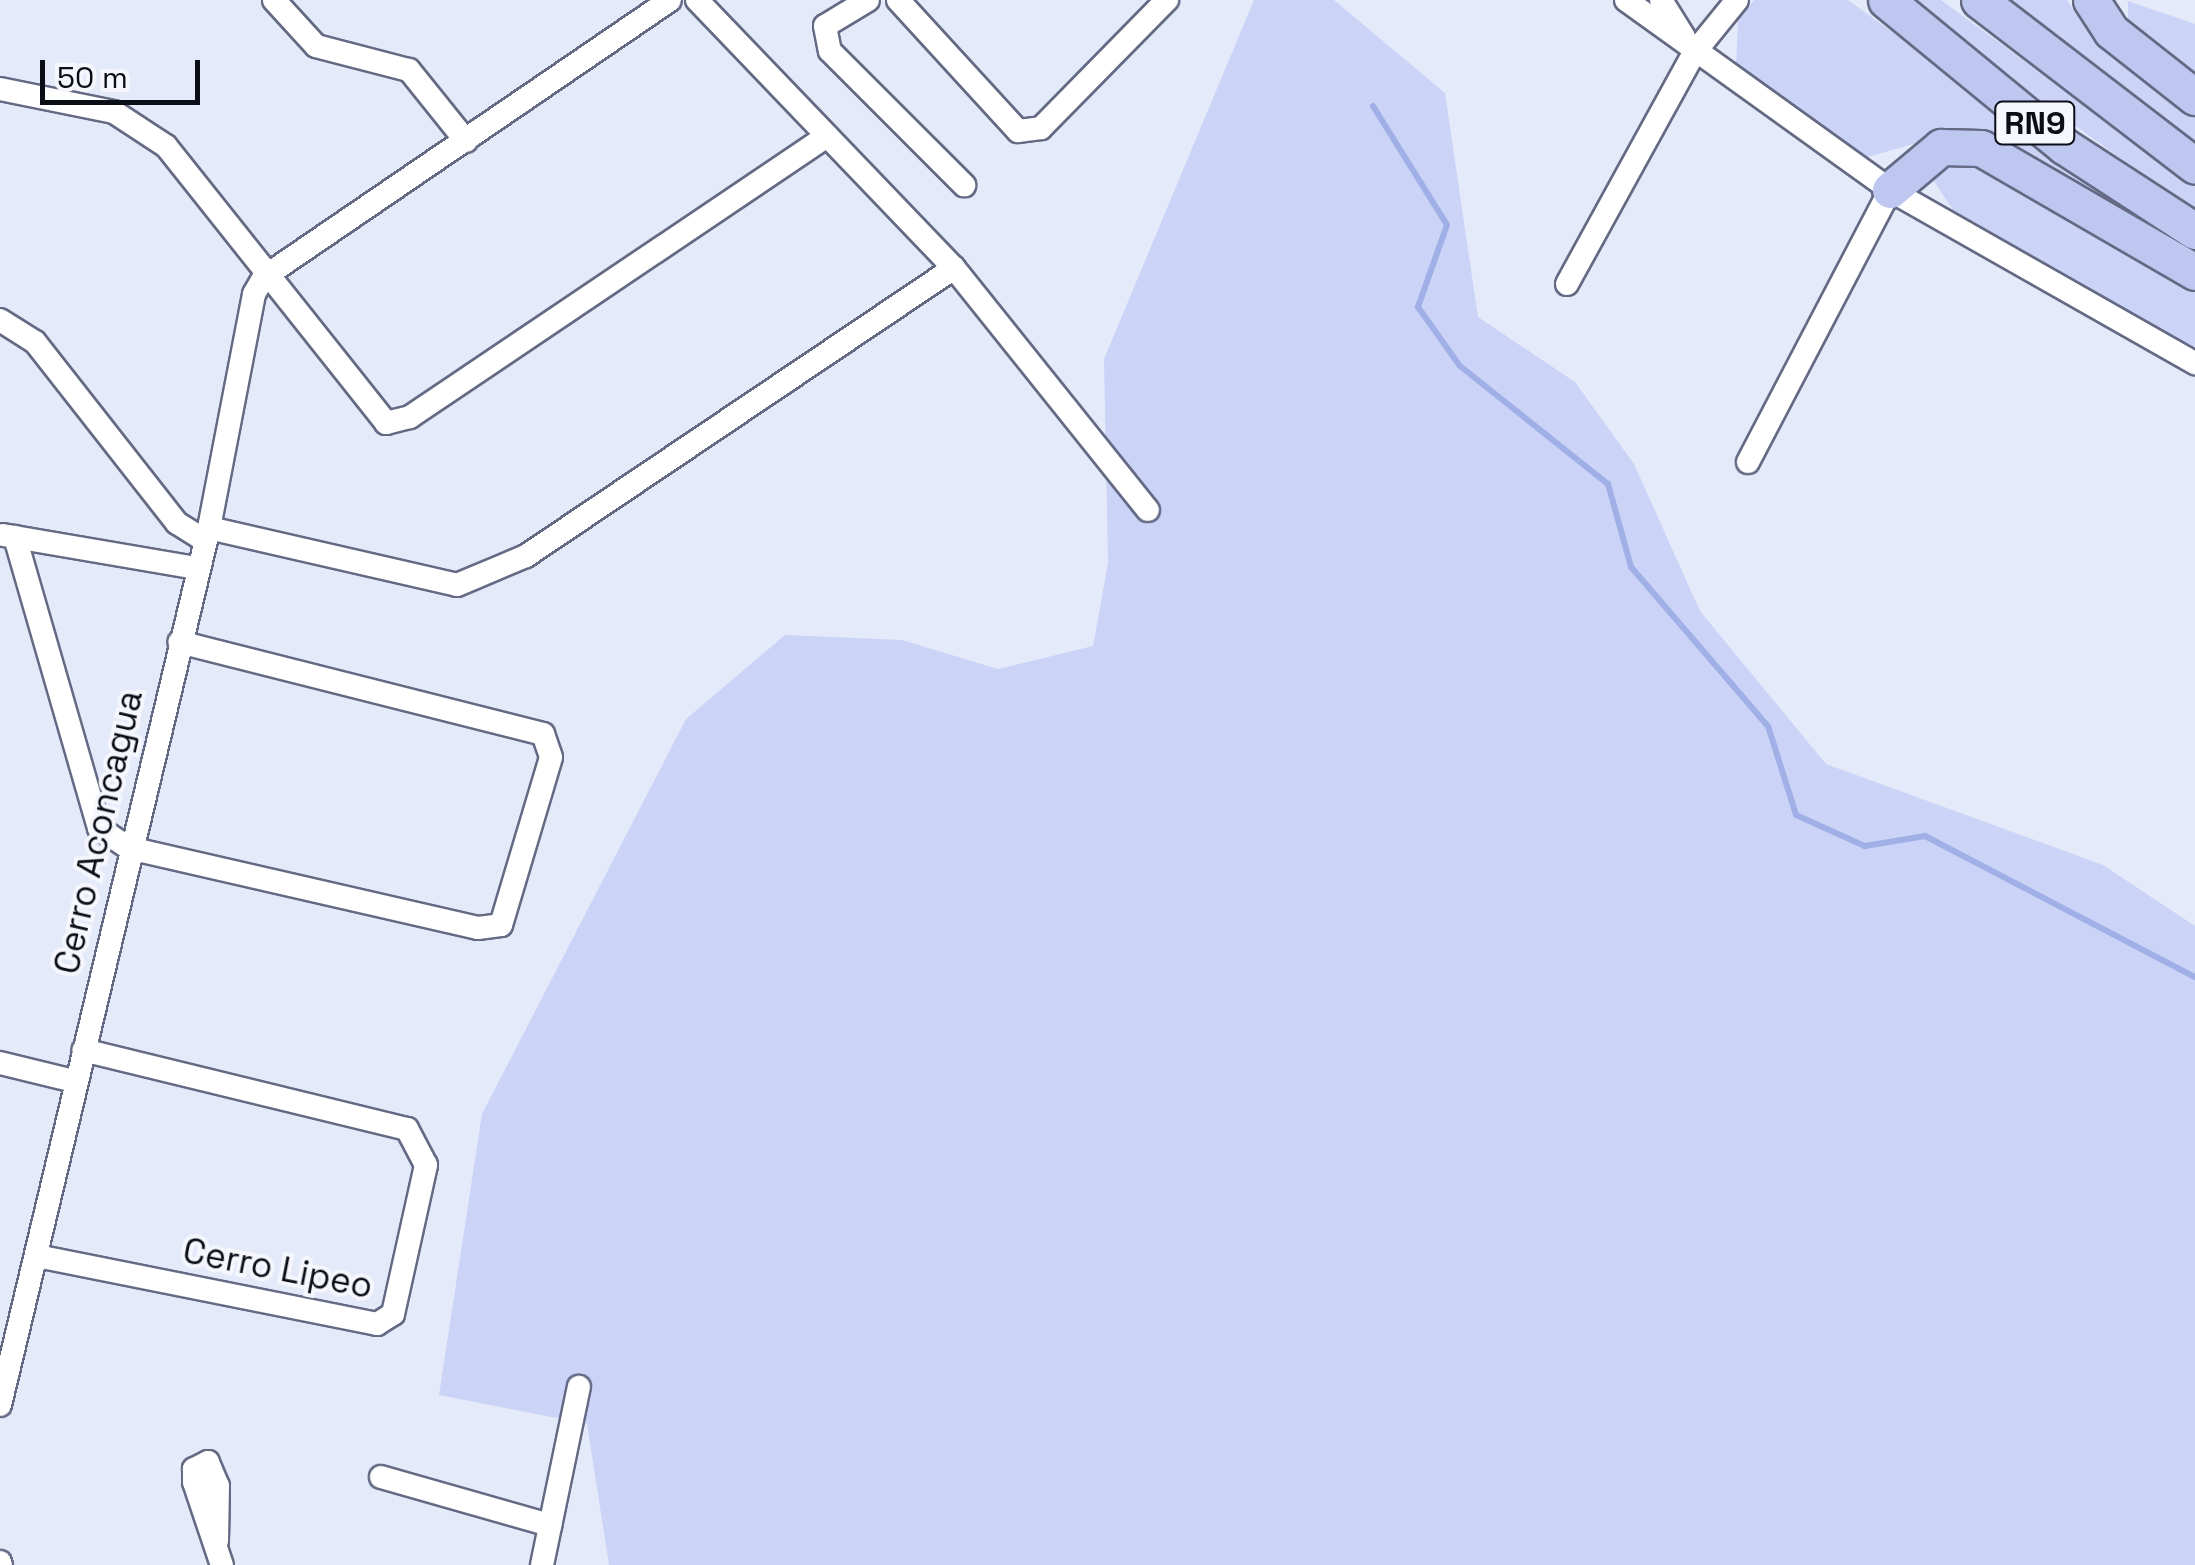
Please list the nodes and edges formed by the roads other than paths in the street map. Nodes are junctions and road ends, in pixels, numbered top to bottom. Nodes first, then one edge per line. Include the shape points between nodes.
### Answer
1 (274, 0) edge
2 (670, 0) edge
3 (697, 0) edge
4 (868, 0) edge
5 (898, 0) edge
6 (1167, 0) edge
7 (1626, 0) edge
8 (1662, 0) edge
9 (1737, 0) edge
10 (1886, 0) edge
11 (1979, 0) edge
12 (2091, 0) edge
13 (1694, 53) junction
14 (0, 89) edge
15 (2195, 97) edge
16 (826, 136) junction
17 (466, 140) junction
18 (2195, 166) edge
19 (964, 186) dead end
20 (1890, 190) junction
21 (2195, 231) edge
22 (954, 268) junction
23 (2195, 272) edge
24 (264, 277) junction
25 (1567, 284) dead end
26 (0, 320) edge
27 (2195, 363) edge
28 (1748, 462) dead end
29 (1148, 510) dead end
30 (207, 534) junction
31 (9, 547) edge
32 (196, 568) junction
33 (179, 642) junction
34 (129, 848) junction
35 (83, 1050) junction
36 (0, 1063) edge
37 (74, 1080) junction
38 (37, 1256) junction
39 (8, 1336) edge
40 (579, 1387) dead end
41 (0, 1405) edge
42 (380, 1476) dead end
43 (550, 1525) junction
44 (218, 1541) dead end
45 (222, 1565) edge
46 (542, 1565) edge

1 - 17 street via 316,46 409,70
2 - 17 street
3 - 16 street
4 - 19 street via 825,26 830,51
5 - 6 street via 1018,131 1041,128
7 - 13 street
8 - 13 street
9 - 13 street
10 - 21 highway, RN9 via 2064,146
11 - 18 highway, RN9
12 - 15 highway via 2111,31
13 - 20 street
13 - 25 street
14 - 24 street via 100,107 144,128
16 - 22 street
16 - 24 street via 396,423 376,420
17 - 24 street
20 - 23 highway via 1941,147 1981,148
20 - 27 street
20 - 28 street
22 - 29 street
22 - 30 street via 526,556 457,585
24 - 30 street, Cerro Aconcagua via 246,321
26 - 30 street via 35,342 177,523
30 - 32 street, Cerro Aconcagua
31 - 32 street via 50,540
31 - 34 street via 90,815
32 - 33 street, Cerro Aconcagua
33 - 34 street, Cerro Aconcagua
33 - 34 street via 528,726 542,734 550,758 508,915 492,930
34 - 35 street, Cerro Aconcagua
35 - 37 street, Cerro Aconcagua
35 - 38 street, Cerro Lipeo via 388,1121 422,1146 397,1296 383,1324
36 - 37 street
37 - 38 street, Cerro Aconcagua
38 - 39 street, Cerro Aconcagua
39 - 41 street, Cerro Aconcagua
40 - 43 street
42 - 43 street
43 - 46 street
44 - 45 street

